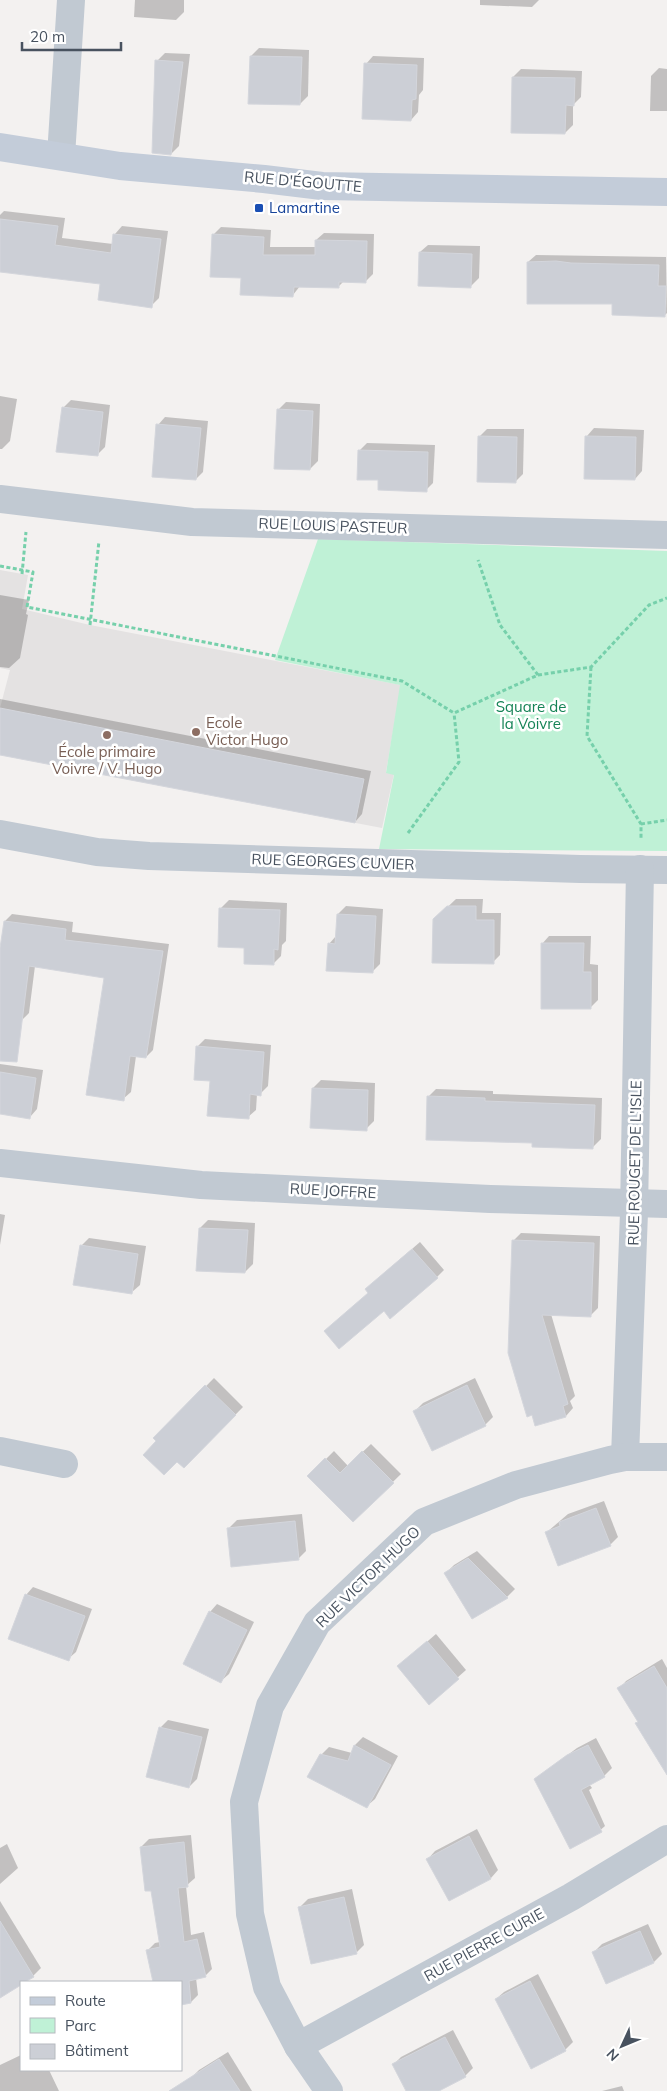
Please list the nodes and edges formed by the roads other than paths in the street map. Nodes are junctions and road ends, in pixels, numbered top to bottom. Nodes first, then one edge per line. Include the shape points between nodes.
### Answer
1 (71, 0) edge
2 (0, 147) edge
3 (61, 156) junction
4 (667, 192) edge
5 (0, 499) edge
6 (667, 535) edge
7 (0, 834) edge
8 (640, 870) junction
9 (667, 870) edge
10 (0, 1163) edge
11 (634, 1203) junction
12 (667, 1204) edge
13 (0, 1451) edge
14 (625, 1457) junction
15 (667, 1457) edge
16 (64, 1464) dead end
17 (667, 1839) edge
18 (298, 2046) junction
19 (329, 2091) edge

1 - 3 street
2 - 3 main road, RUE D'ÉGOUTTE
3 - 4 main road, RUE D'ÉGOUTTE via 120,166 322,186
5 - 6 street, RUE LOUIS PASTEUR via 192,522
7 - 8 street, RUE GEORGES CUVIER via 97,852 149,856
8 - 9 street, RUE GEORGES CUVIER
8 - 11 street, RUE ROUGET DE L'ISLE
10 - 11 street, RUE JOFFRE via 201,1185
11 - 12 street, RUE JOFFRE
11 - 14 street, RUE ROUGET DE L'ISLE
13 - 16 street
14 - 15 street, RUE VICTOR HUGO
14 - 18 street, RUE VICTOR HUGO via 516,1485 424,1522 317,1623 270,1706 244,1802 250,1914 267,1987
17 - 18 street, RUE PIERRE CURIE via 571,1897
18 - 19 street, RUE VICTOR HUGO

